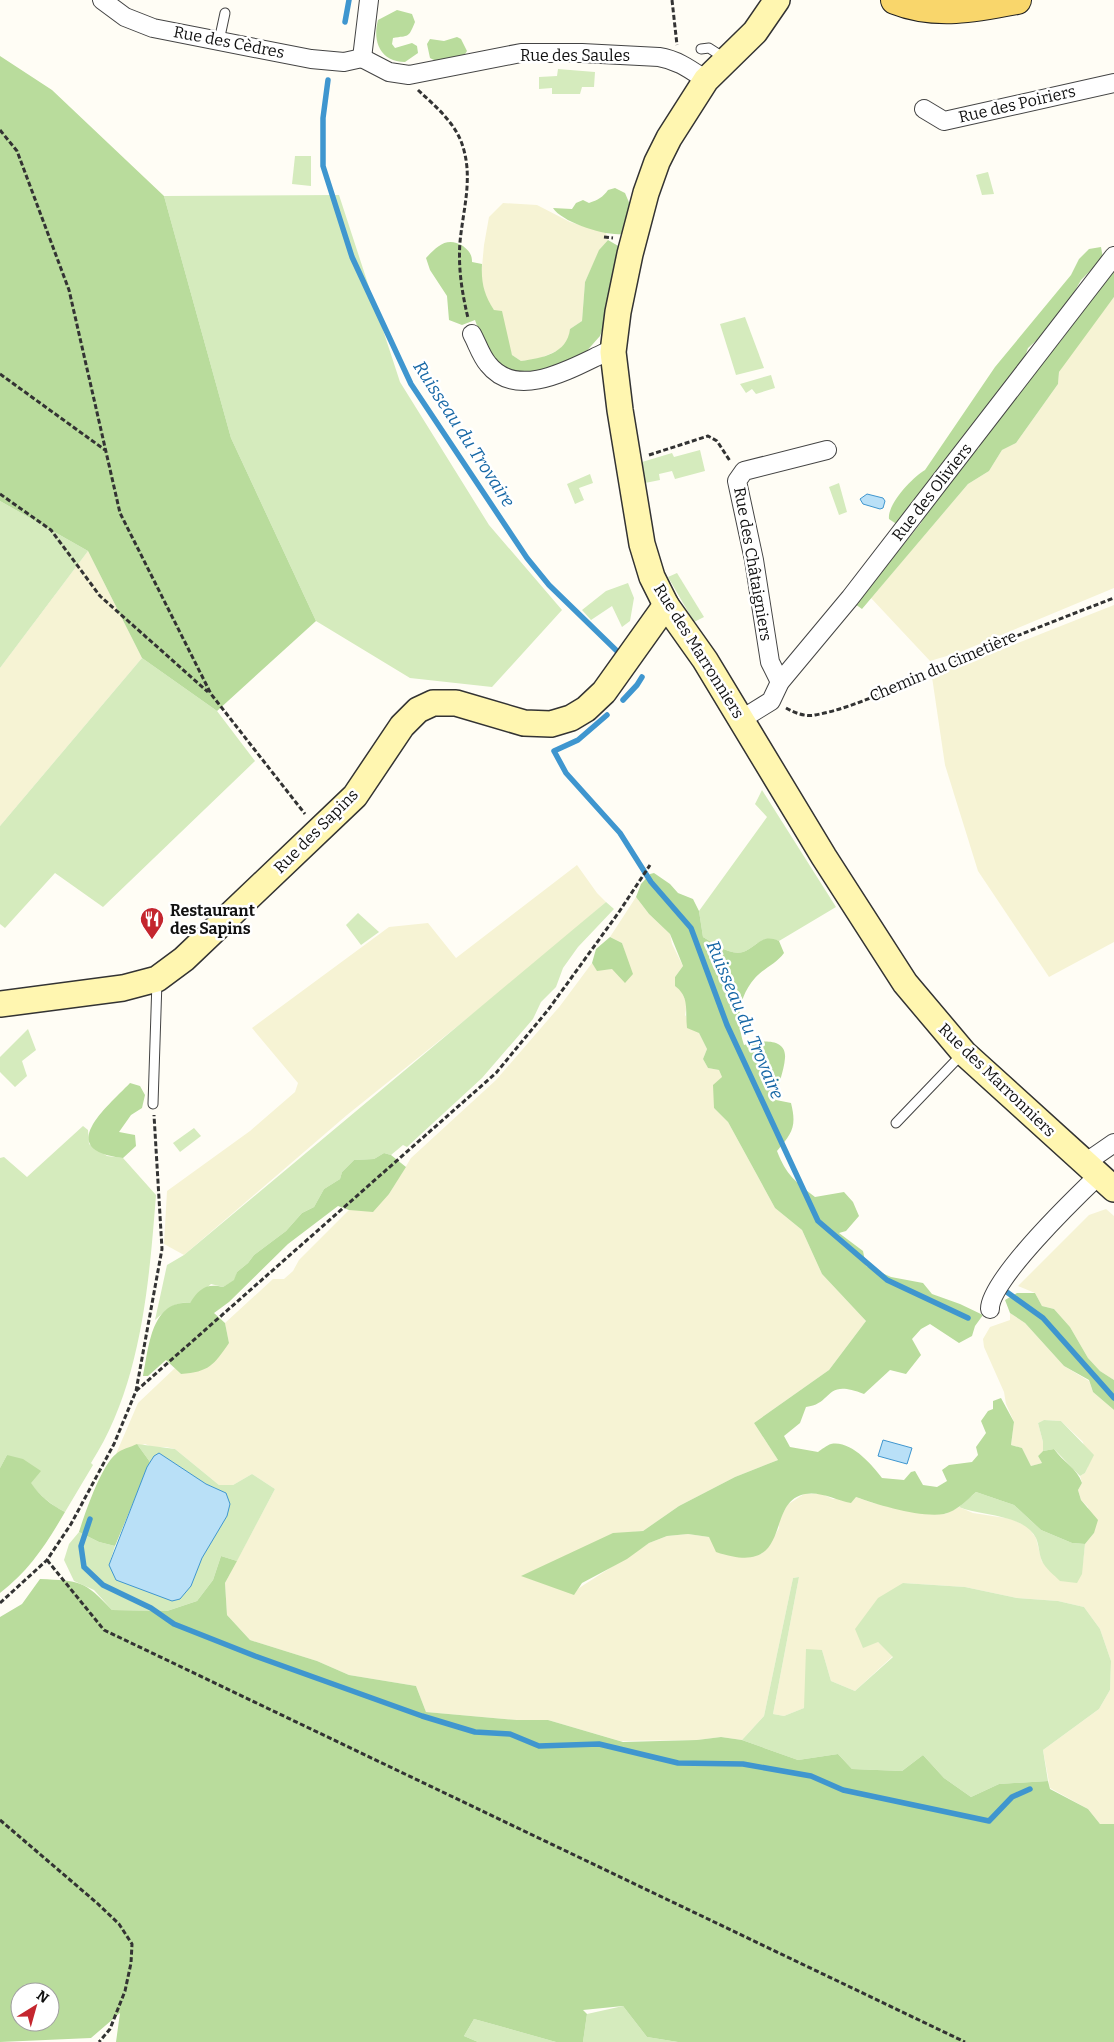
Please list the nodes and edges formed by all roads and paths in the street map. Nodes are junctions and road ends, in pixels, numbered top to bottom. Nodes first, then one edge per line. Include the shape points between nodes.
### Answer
1 (102, 0) edge
2 (369, 0) edge
3 (672, 0) edge
4 (777, 0) edge
5 (895, 0) edge
6 (1017, 0) edge
7 (225, 14) dead end
8 (219, 41) junction
9 (701, 49) dead end
10 (362, 58) junction
11 (672, 59) junction
12 (726, 59) junction
13 (409, 75) junction
14 (706, 80) junction
15 (1114, 83) edge
16 (924, 108) dead end
17 (0, 130) edge
18 (1114, 256) edge
19 (472, 334) joint
20 (613, 352) junction
21 (0, 374) edge
22 (827, 450) dead end
23 (106, 451) junction
24 (630, 462) junction
25 (739, 476) junction
26 (0, 494) edge
27 (1114, 598) edge
28 (666, 605) junction
29 (780, 682) junction
30 (211, 694) junction
31 (777, 704) junction
32 (742, 719) junction
33 (318, 831) junction
34 (650, 865) dead end
35 (157, 979) junction
36 (0, 1004) edge
37 (964, 1053) junction
38 (153, 1104) joint
39 (896, 1123) dead end
40 (1114, 1143) edge
41 (1100, 1176) edge
42 (990, 1309) dead end
43 (136, 1391) junction
44 (47, 1560) junction
45 (0, 1603) edge
46 (0, 1820) edge
47 (99, 2042) edge
48 (965, 2042) edge

1 - 8 street, Rue des Cèdres via 125,17 153,28
2 - 10 street
3 - 11 path via 677,51
4 - 12 street, Rue des Marronniers via 754,32
5 - 6 main road via 917,8 937,10
7 - 8 lane
8 - 10 street, Rue des Cèdres via 311,59 344,62
9 - 12 lane via 709,48
10 - 13 street via 389,72
11 - 13 street, Rue des Saules via 582,52 521,53
11 - 14 street, Rue des Saules
12 - 14 street, Rue des Marronniers
13 - 19 path via 415,88 445,116 463,146 468,184 460,243 461,291
14 - 20 street, Rue des Marronniers via 669,138 646,193 630,254
15 - 16 street, Rue des Poiriers via 944,121
17 - 23 path via 17,151 69,290
18 - 29 street, Rue des Oliviers via 850,598
19 - 20 street via 488,364 512,381 542,378
20 - 24 street, Rue des Marronniers
21 - 23 path
22 - 25 street, Rue des Châtaigniers via 744,471
23 - 30 path via 120,513
24 - 25 path via 708,436 717,441
24 - 28 street, Rue des Marronniers via 642,544 652,577
25 - 29 street, Rue des Châtaigniers via 737,482 754,560 770,662
26 - 30 path via 51,530 100,596
27 - 31 path, Chemin du Cimetière via 1004,640 873,696 813,716 797,714
28 - 32 street, Rue des Marronniers
28 - 33 street, Rue des Sapins via 604,692 571,718 551,724 524,722 456,703 433,703 418,710 402,726 354,796
29 - 31 street, Rue des Oliviers
30 - 33 path
31 - 32 street
32 - 37 street, Rue des Marronniers via 904,983
33 - 35 street, Rue des Sapins via 184,959
34 - 43 path via 548,1010 496,1073
35 - 36 street, Rue des Sapins via 122,988
35 - 38 lane
37 - 39 lane
37 - 41 street, Rue des Marronniers
38 - 43 path via 162,1249
40 - 41 street via 1098,1152
41 - 42 street via 1006,1274 990,1301
43 - 44 path via 114,1444 72,1524
44 - 45 path
44 - 48 path via 104,1630
46 - 47 path via 112,1917 132,1944 125,1991 110,2029

